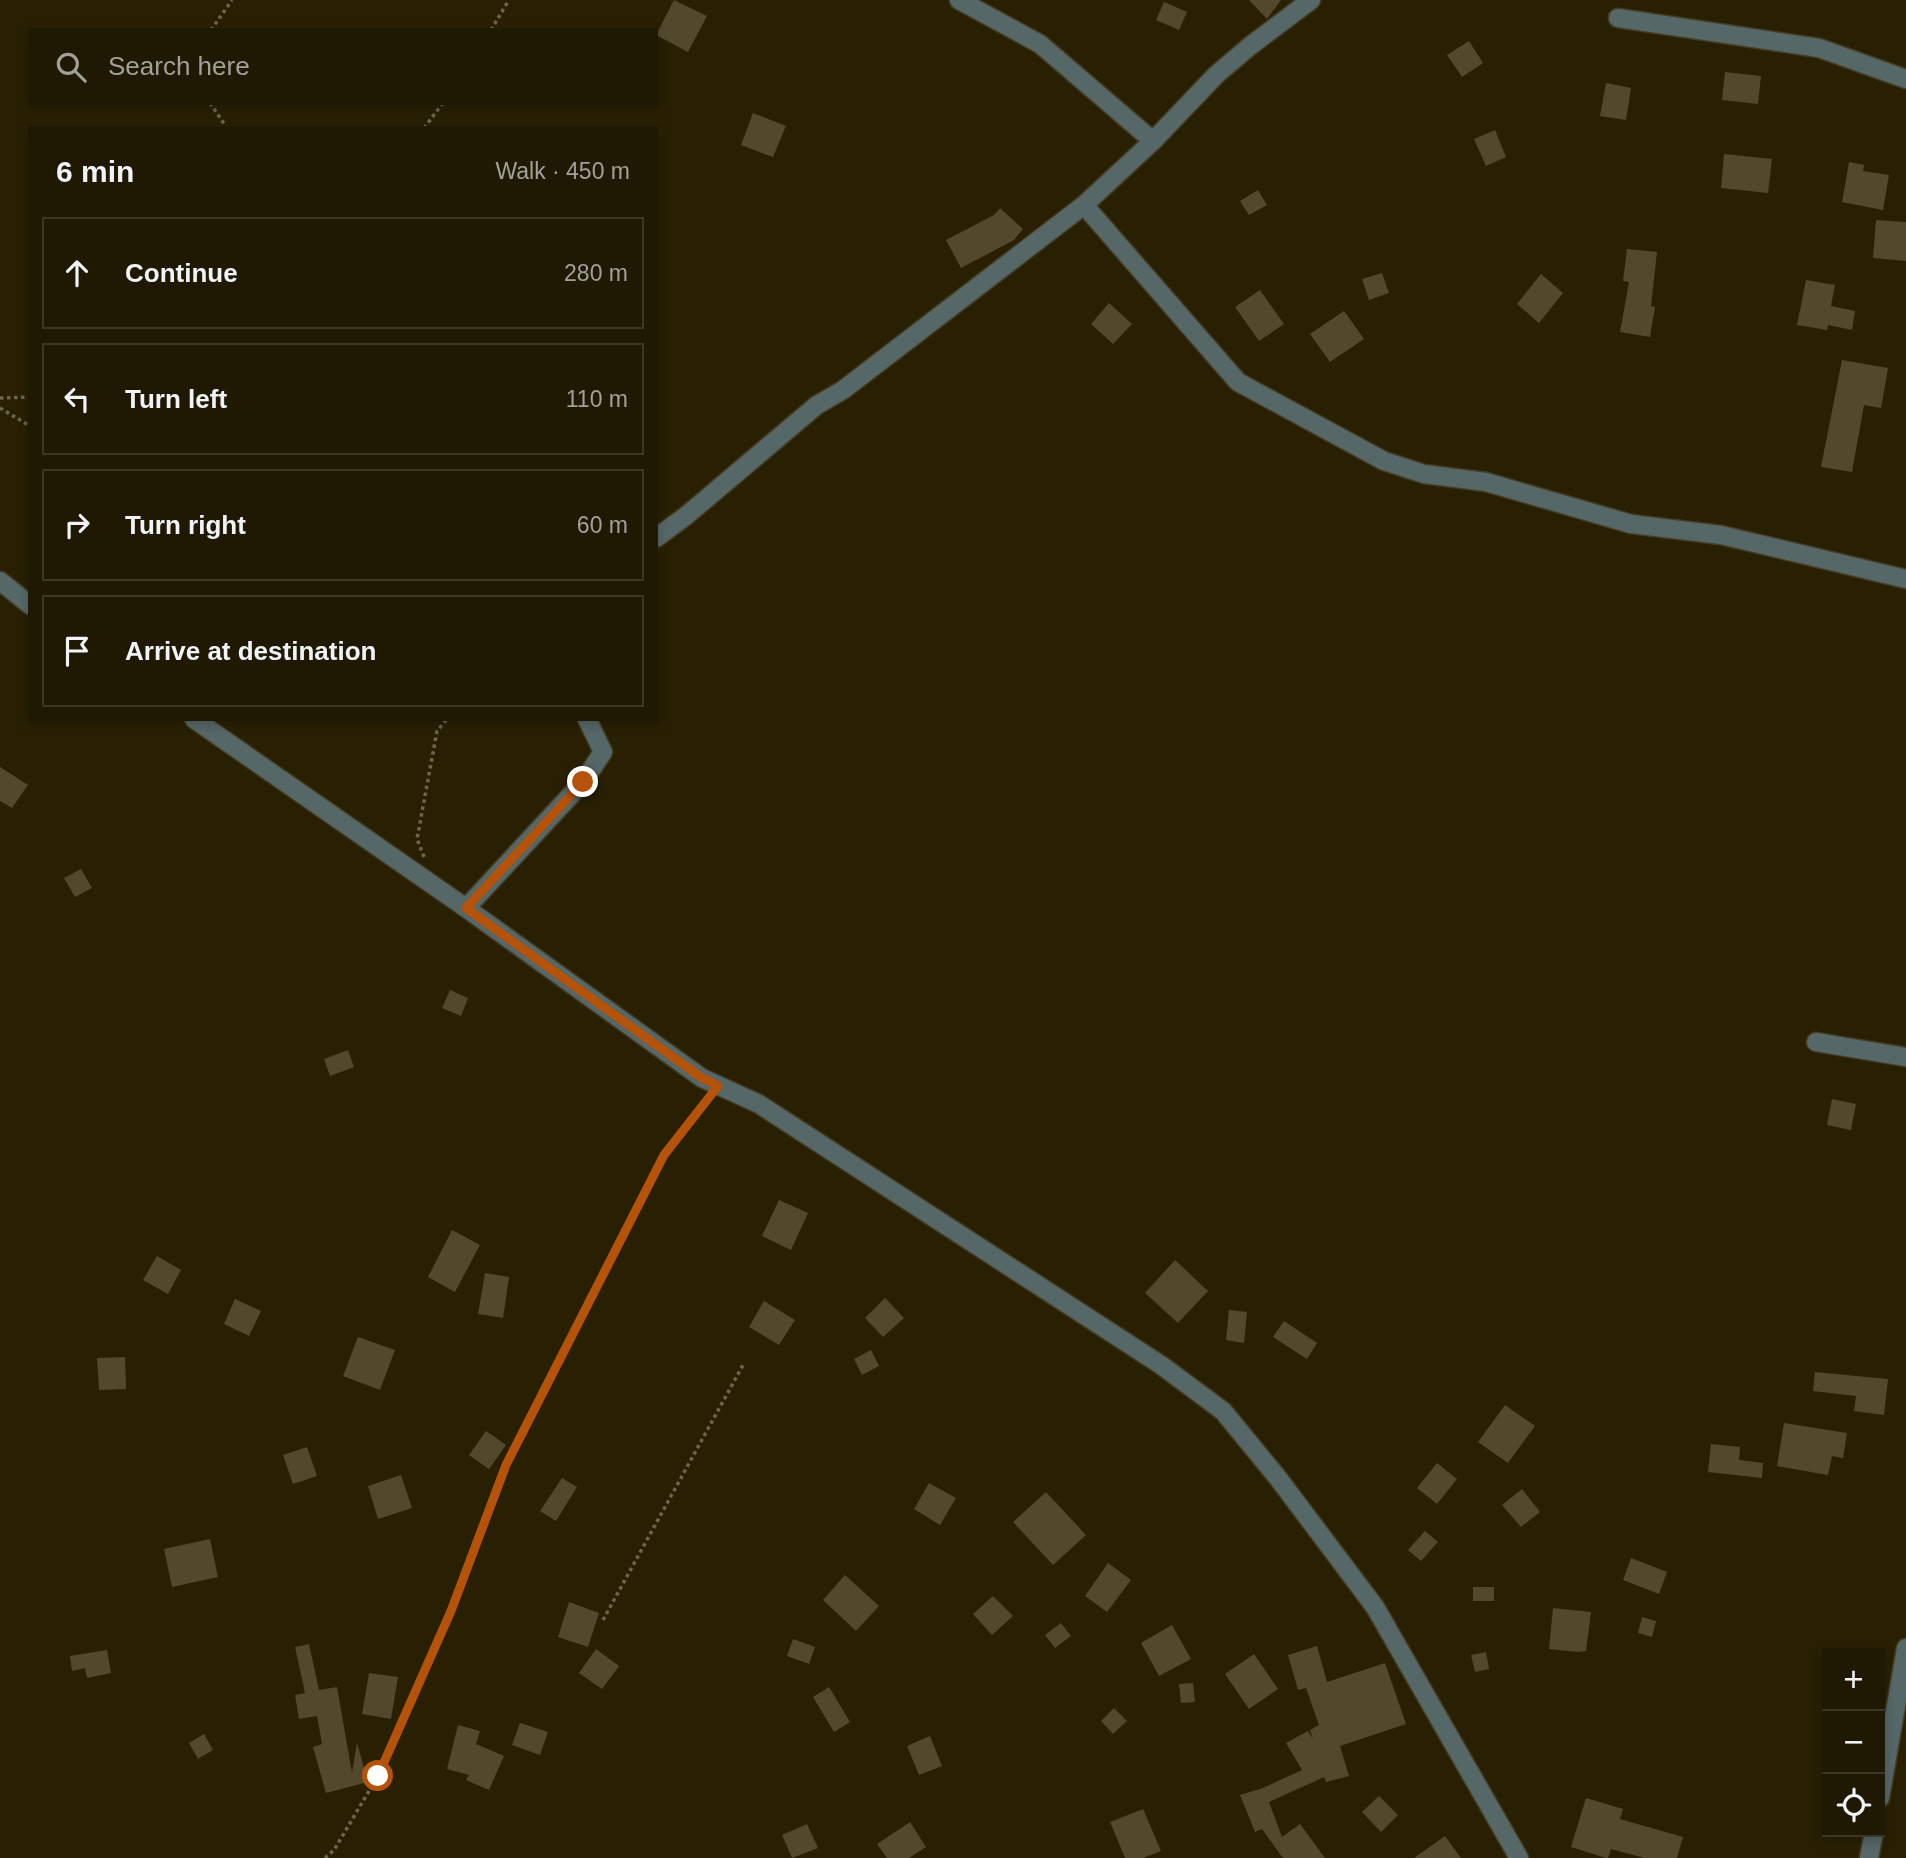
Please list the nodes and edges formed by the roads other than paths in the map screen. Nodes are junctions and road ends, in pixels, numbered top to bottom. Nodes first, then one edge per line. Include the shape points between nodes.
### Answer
1 (959, 0) edge
2 (1311, 0) edge
3 (1618, 18) dead end
4 (1906, 79) edge
5 (1153, 141) junction
6 (1084, 205) junction
7 (658, 536) edge
8 (1906, 579) edge
9 (0, 581) edge
10 (28, 603) edge
11 (197, 721) edge
12 (588, 721) edge
13 (466, 908) junction
14 (1816, 1042) dead end
15 (1906, 1057) edge
16 (1906, 1650) edge
17 (1884, 1774) edge
18 (1873, 1837) edge
19 (1519, 1858) edge
20 (1869, 1858) edge

1 - 5 street via 1040,44
2 - 5 street via 1224,68
3 - 4 street via 1819,48
5 - 6 street
6 - 7 street via 843,390 817,405
6 - 8 street via 1238,382 1384,461 1424,474 1486,482 1631,524 1721,535
9 - 10 street
11 - 13 street
12 - 13 street via 603,752 583,782
13 - 19 street via 702,1078 759,1104 1161,1365 1223,1411 1375,1607
14 - 15 street
16 - 17 street
18 - 20 street

